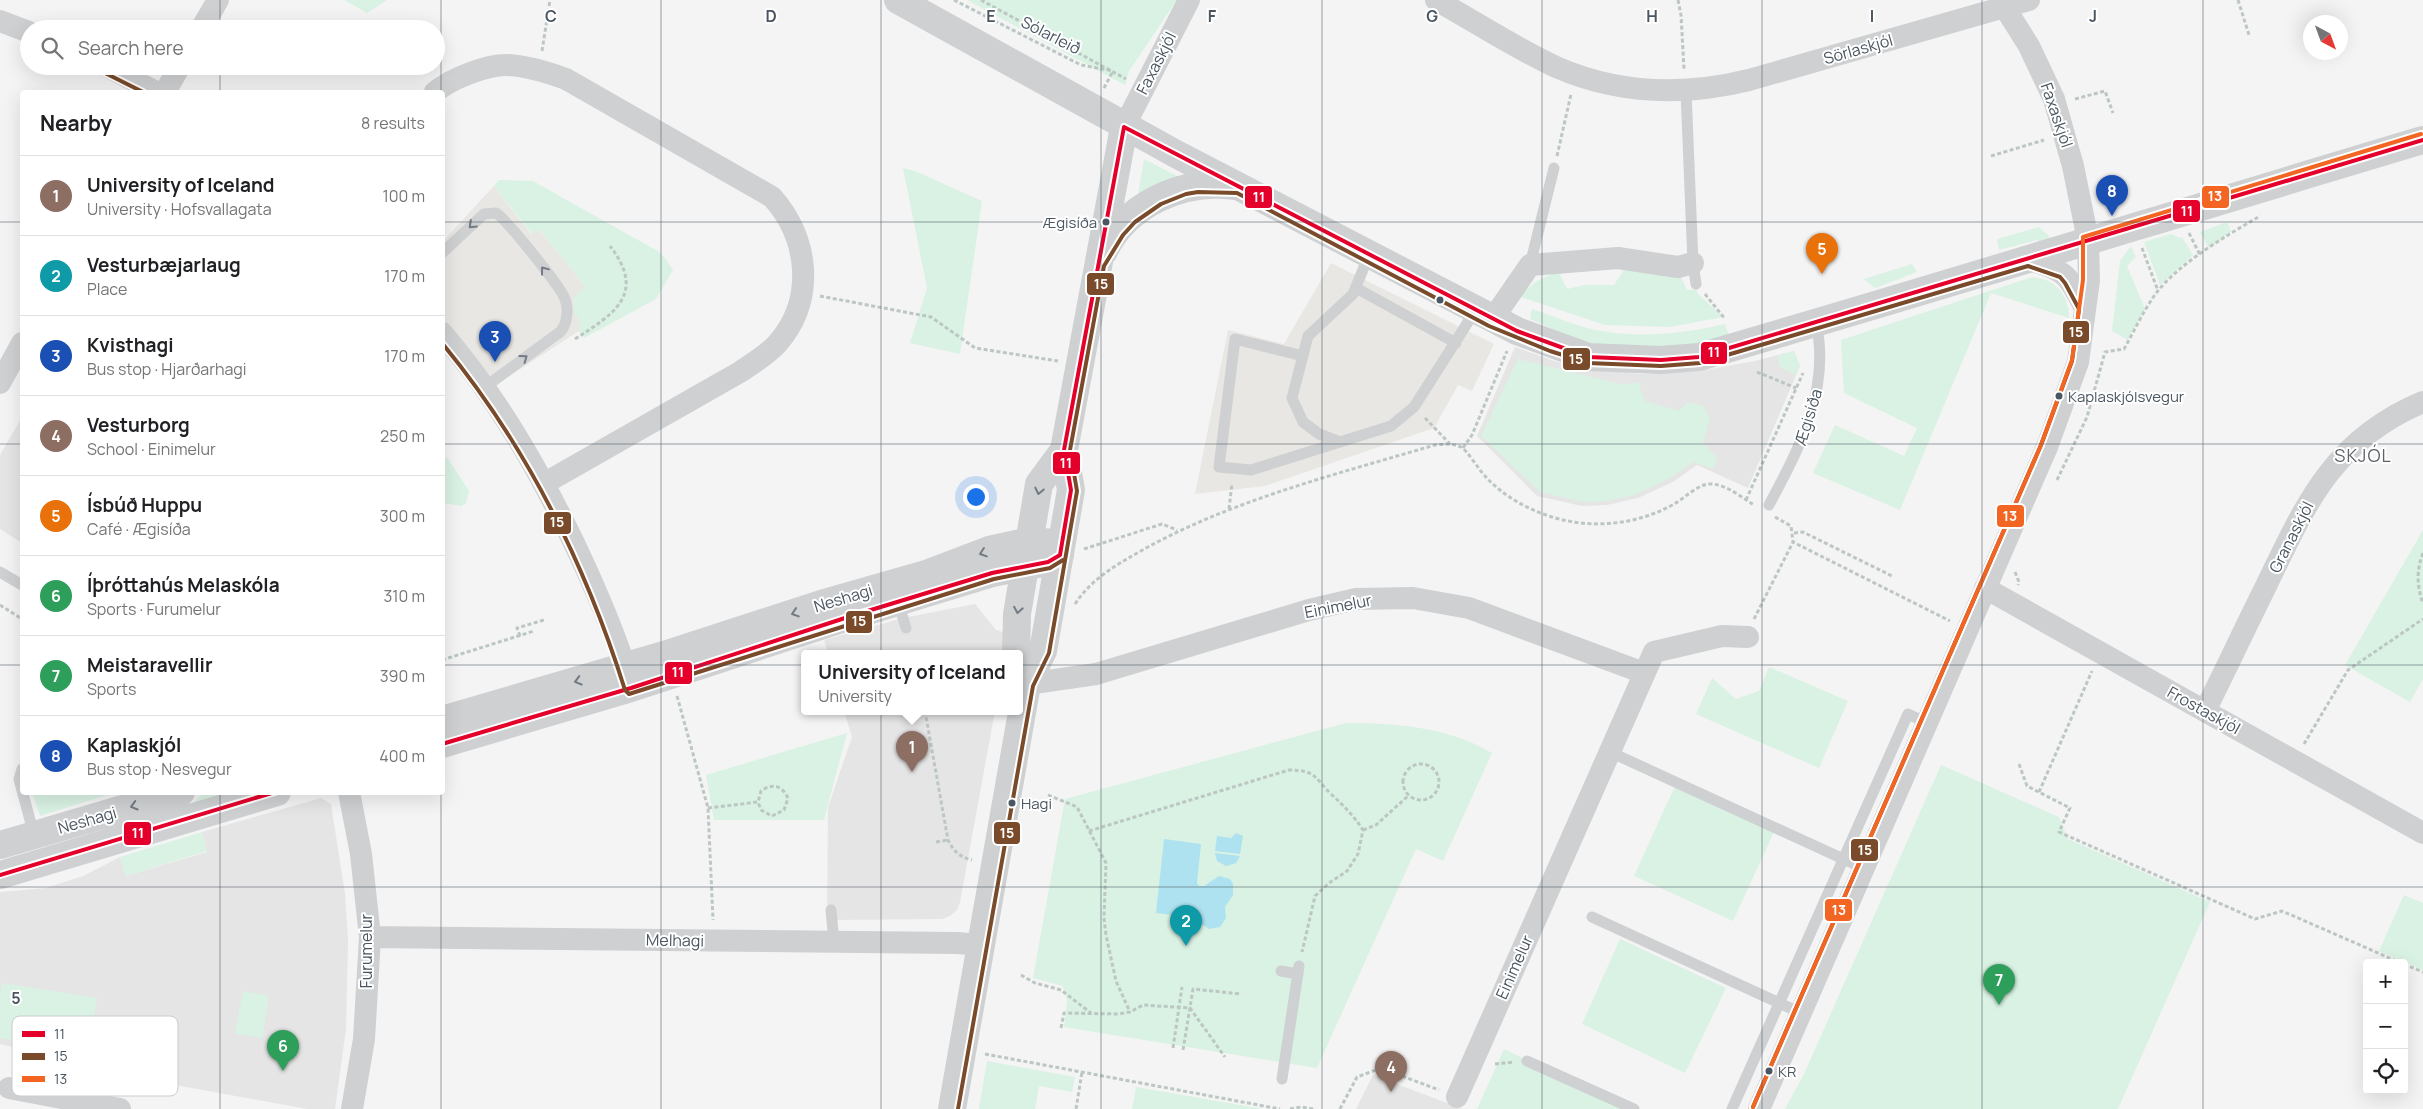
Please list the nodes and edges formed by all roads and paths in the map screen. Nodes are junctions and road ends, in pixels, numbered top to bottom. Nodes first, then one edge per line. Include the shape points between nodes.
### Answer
1 (218, 0) edge
2 (550, 0) edge
3 (898, 0) edge
4 (954, 0) edge
5 (981, 0) edge
6 (1189, 0) edge
7 (1436, 0) edge
8 (1678, 0) edge
9 (2029, 0) edge
10 (2238, 0) edge
11 (2003, 4) edge
12 (207, 20) edge
13 (0, 22) edge
14 (20, 29) edge
15 (2248, 35) dead end
16 (539, 70) junction
17 (1113, 71) junction
18 (123, 75) edge
19 (175, 75) edge
20 (1576, 75) junction
21 (1131, 81) dead end
22 (152, 90) edge
23 (166, 90) edge
24 (439, 90) edge
25 (1103, 90) dead end
26 (1686, 91) junction
27 (2056, 105) junction
28 (2113, 113) dead end
29 (1124, 126) junction
30 (2064, 134) junction
31 (2423, 140) edge
32 (1991, 156) dead end
33 (1554, 168) joint
34 (1239, 187) junction
35 (2260, 216) dead end
36 (2188, 232) dead end
37 (2088, 240) junction
38 (2140, 240) dead end
39 (445, 251) edge
40 (1370, 255) junction
41 (2200, 255) junction
42 (2028, 259) junction
43 (1098, 264) junction
44 (1530, 264) junction
45 (1694, 273) junction
46 (1356, 288) junction
47 (802, 292) junction
48 (2158, 292) junction
49 (2085, 308) junction
50 (1484, 315) junction
51 (1725, 319) dead end
52 (1816, 323) junction
53 (1517, 331) junction
54 (445, 337) edge
55 (1456, 343) junction
56 (20, 347) edge
57 (2106, 352) dead end
58 (1303, 356) junction
59 (1080, 364) junction
60 (1804, 368) dead end
61 (1757, 372) dead end
62 (0, 383) edge
63 (485, 387) junction
64 (1796, 388) junction
65 (2423, 402) edge
66 (1414, 406) junction
67 (1340, 442) junction
68 (1450, 444) junction
69 (1463, 448) junction
70 (1064, 450) junction
71 (1234, 469) junction
72 (545, 483) junction
73 (1746, 500) junction
74 (1229, 509) junction
75 (1767, 509) junction
76 (1178, 531) junction
77 (1794, 533) junction
78 (1793, 542) junction
79 (1066, 552) junction
80 (2423, 553) edge
81 (1028, 554) junction
82 (0, 572) edge
83 (1892, 576) dead end
84 (20, 584) edge
85 (1985, 588) junction
86 (898, 602) junction
87 (2423, 604) edge
88 (0, 606) edge
89 (1070, 612) dead end
90 (20, 617) edge
91 (2423, 619) edge
92 (544, 620) dead end
93 (1957, 624) dead end
94 (906, 628) dead end
95 (534, 632) dead end
96 (520, 636) junction
97 (1748, 637) joint
98 (1016, 650) edge
99 (2101, 652) junction
100 (445, 659) edge
101 (1023, 673) edge
102 (1644, 674) junction
103 (628, 677) junction
104 (676, 690) dead end
105 (2205, 711) junction
106 (926, 715) edge
107 (1017, 715) edge
108 (445, 719) edge
109 (445, 743) edge
110 (1610, 752) junction
111 (2019, 764) dead end
112 (2299, 764) junction
113 (2039, 792) junction
114 (23, 795) edge
115 (250, 795) edge
116 (350, 795) edge
117 (1048, 795) dead end
118 (1408, 796) junction
119 (758, 802) junction
120 (178, 803) edge
121 (708, 808) junction
122 (1089, 830) junction
123 (1363, 830) junction
124 (2423, 833) edge
125 (34, 836) junction
126 (948, 840) junction
127 (936, 842) dead end
128 (0, 845) edge
129 (973, 861) dead end
130 (1853, 864) junction
131 (0, 875) edge
132 (832, 910) dead end
133 (1592, 917) dead end
134 (370, 937) junction
135 (714, 941) junction
136 (834, 942) junction
137 (981, 945) junction
138 (2394, 959) edge
139 (2408, 965) edge
140 (1298, 970) junction
141 (1280, 971) dead end
142 (2423, 972) edge
143 (1021, 975) dead end
144 (1182, 987) dead end
145 (1241, 994) dead end
146 (1779, 1003) junction
147 (1179, 1008) junction
148 (1190, 1008) junction
149 (1130, 1012) junction
150 (1092, 1013) junction
151 (1801, 1013) junction
152 (1061, 1028) dead end
153 (1173, 1048) dead end
154 (1183, 1050) dead end
155 (985, 1054) dead end
156 (1225, 1057) dead end
157 (1527, 1061) dead end
158 (1381, 1068) dead end
159 (1082, 1072) junction
160 (1282, 1079) dead end
161 (9, 1088) dead end
162 (12, 1089) edge
163 (51, 1096) edge
164 (1457, 1096) dead end
165 (120, 1109) edge
166 (352, 1109) edge
167 (952, 1109) edge
168 (1076, 1109) edge
169 (1280, 1109) edge
170 (1290, 1109) edge
171 (1314, 1109) edge
172 (1340, 1109) edge
173 (1634, 1109) edge
174 (1732, 1109) edge
175 (1759, 1109) edge

1 - 12 street
2 - 16 path
3 - 29 street
4 - 17 path, Sólarleið via 1081,64
5 - 17 path, Sólarleið
6 - 29 street, Faxaskjól
7 - 20 street, Sörlaskjól
8 - 26 path
9 - 11 street, Sörlaskjól
10 - 15 path
11 - 26 street, Sörlaskjól via 1749,80
11 - 27 street, Faxaskjól via 2029,46
13 - 14 street
16 - 24 street via 507,65 472,72
16 - 47 street via 566,79 772,197 797,234 804,263
17 - 21 path, Sólarleið
17 - 25 path
18 - 22 street
19 - 23 street
20 - 26 street, Sörlaskjól via 1620,86
20 - 33 path
26 - 45 lane
27 - 28 path via 2105,91
27 - 30 street, Faxaskjól
29 - 34 street
29 - 43 street
30 - 32 path
30 - 37 street, Faxaskjól
31 - 37 street
33 - 44 lane
34 - 40 street
34 - 43 street via 1198,186 1158,198 1131,216
35 - 41 path
36 - 41 path
37 - 42 street
37 - 49 street via 2090,265
38 - 48 path
63 -> 39 lane via 560,332 566,321 566,299 522,240 496,213 484,214
40 - 46 lane
40 - 50 street
41 - 48 path
42 - 49 street via 2063,272
42 - 52 street
43 - 59 street
44 - 45 street via 1618,258 1678,267
44 - 50 street
45 - 51 path
46 - 55 lane
46 - 58 lane via 1308,336
47 - 59 path via 931,317 975,348
47 - 72 street via 794,319 768,353
48 - 57 path via 2124,349
49 - 85 street via 2078,362 2046,447
50 - 53 street
50 - 55 lane
52 - 53 street via 1699,357 1661,360 1588,357
52 - 75 lane, Ægisíða via 1821,372 1811,414 1795,458
53 - 69 path via 1472,435
54 - 63 street
55 - 66 lane
56 - 62 street
58 - 67 lane via 1292,398 1294,406 1310,429
58 - 71 lane via 1236,339 1219,467
59 - 70 street
60 - 64 path
61 - 64 path
63 - 72 street
64 - 73 path
65 - 105 street, Granaskjól via 2372,430 2338,460 2322,480 2296,525
66 - 67 lane via 1392,426
66 - 68 path
67 - 71 lane via 1251,470
68 - 69 path
68 - 74 path via 1435,445
69 - 73 path via 1486,478 1500,490 1533,510 1569,521 1609,524 1628,521 1666,508 1708,484 1720,485
70 - 79 street via 1071,490
70 -> 81 street via 1039,484
71 - 74 path
72 - 103 street via 596,590
73 - 75 path
74 - 76 path
75 - 77 path via 1791,526
76 - 79 path via 1162,524
76 - 89 path via 1106,570 1086,589
77 - 78 path
77 - 83 path via 1803,532
78 - 93 path
78 - 97 path
79 - 81 street, Neshagi via 1054,544
79 - 101 street via 1043,651
80 - 87 path via 2417,579
81 - 86 street, Neshagi via 992,573
81 -> 98 street via 1017,614
81 -> 103 street, Neshagi via 989,550 926,574 821,604
82 - 84 lane
85 - 99 street, Frostaskjól
85 - 130 street via 1927,723
86 - 94 lane
86 - 103 street, Neshagi
88 - 90 path
91 - 112 path via 2348,670 2304,744 2305,753
92 - 96 path via 517,628
95 - 96 path
96 - 100 path
97 - 102 street, Einimelur via 1722,636 1654,652
99 - 105 street, Frostaskjól
99 - 113 path
101 - 102 street, Einimelur via 1096,674 1332,604 1385,597 1441,601 1469,608
102 - 110 street, Einimelur
103 -> 108 street, Neshagi
103 - 109 street, Neshagi
104 - 121 path
105 - 112 street, Frostaskjól
106 - 126 path
107 - 137 street
110 - 130 lane
110 - 164 street, Einimelur
111 - 113 path via 2027,786
112 - 124 street, Frostaskjól
113 - 138 path via 2070,808 2059,832 2255,919 2282,911
114 - 125 lane
115 - 120 street, Neshagi
116 - 134 street, Furumelur
117 - 122 path via 1077,807
118 - 118 path via 1422,801 1434,795 1439,782 1433,769 1420,764 1407,770 1402,783
118 - 123 path via 1376,825
119 - 119 path via 761,810 772,816 784,810 788,798 780,787 773,785 761,791
119 - 121 path
120 -> 125 street, Neshagi
120 - 131 street, Neshagi
121 - 135 path
122 - 123 path via 1289,770 1299,770 1317,778 1350,810
122 - 149 path via 1106,863 1106,935 1116,981
123 - 140 path via 1358,854 1347,871 1315,896
125 - 128 street, Neshagi
126 - 127 path
126 - 129 path via 961,857
130 - 146 lane
130 - 151 street
132 - 136 lane
133 - 146 lane
134 - 135 street, Melhagi
134 - 166 street, Furumelur via 364,1039
135 - 136 street, Melhagi
136 - 137 street, Melhagi
137 - 167 street
139 - 142 path
140 - 141 lane
140 - 160 lane
143 - 150 path via 1035,983 1061,990
144 - 147 path
145 - 148 path via 1193,989
146 - 151 lane
146 - 174 lane
147 - 148 path
147 - 149 path via 1143,1005
147 - 153 path
148 - 154 path
148 - 156 path
149 - 150 path
150 - 152 path via 1064,1013
151 - 175 street
155 - 159 path
157 - 173 lane
158 - 172 path via 1356,1077
159 - 168 path
159 - 169 path
161 - 162 street
163 - 165 street
170 - 171 path

